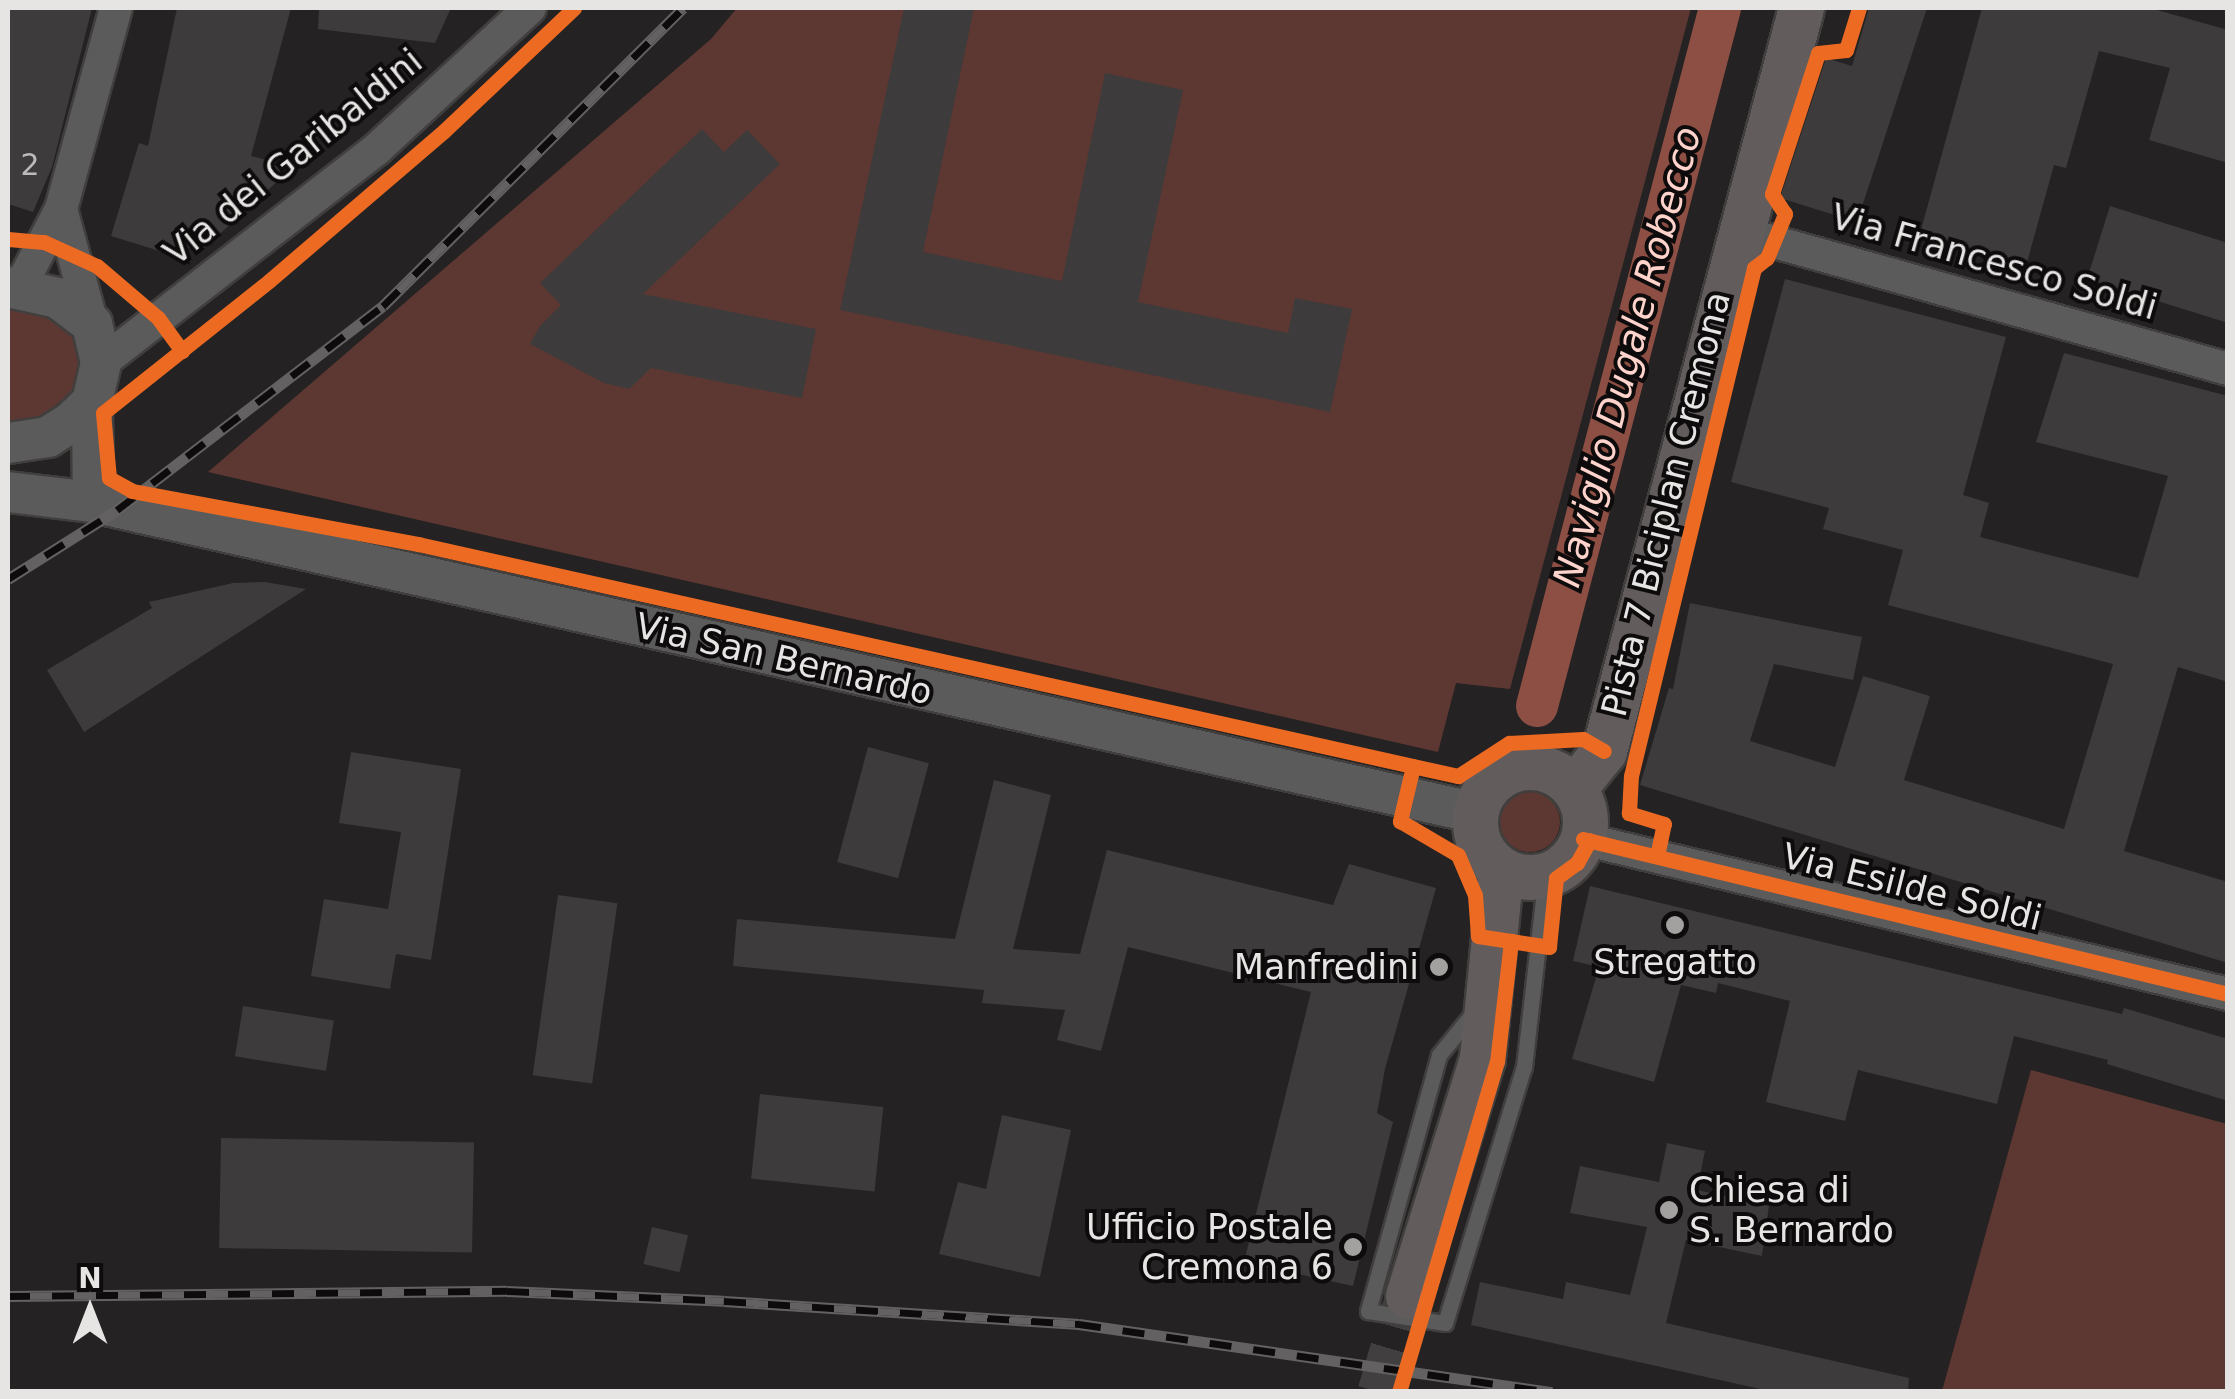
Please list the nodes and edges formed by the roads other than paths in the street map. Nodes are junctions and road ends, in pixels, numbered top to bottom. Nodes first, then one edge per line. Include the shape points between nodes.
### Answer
1 (116, 8) edge
2 (530, 8) edge
3 (1800, 8) edge
4 (61, 209) junction
5 (1738, 232) junction
6 (14, 287) edge
7 (92, 324) junction
8 (101, 363) junction
9 (2228, 369) edge
10 (92, 402) junction
11 (8, 443) edge
12 (8, 492) edge
13 (94, 502) junction
14 (1574, 788) junction
15 (1476, 812) junction
16 (1583, 838) junction
17 (1501, 869) junction
18 (1546, 874) junction
19 (1488, 994) junction
20 (2228, 994) edge
21 (1408, 1296) tunnel mouth

1 - 4 street
2 - 8 street, Via dei Garibaldini via 377,149
3 - 5 main road
4 - 6 street
4 - 7 street
5 - 9 street, Via Francesco Soldi
5 - 14 main road via 1604,751
6 - 7 street via 58,298
7 - 8 street
8 - 10 street
10 - 11 street via 48,437
10 - 13 street
12 - 13 street, Via San Bernardo
13 - 15 street, Via San Bernardo
14 - 15 main road via 1544,768 1508,771 1481,796
14 - 16 main road via 1582,803
15 - 17 main road via 1480,845
16 - 18 main road via 1562,867
16 - 20 street, Via Esilde Soldi
17 - 18 main road
17 - 19 main road
18 - 19 lane via 1524,1067 1445,1323 1368,1311 1439,1055
19 - 21 main road via 1482,1058

